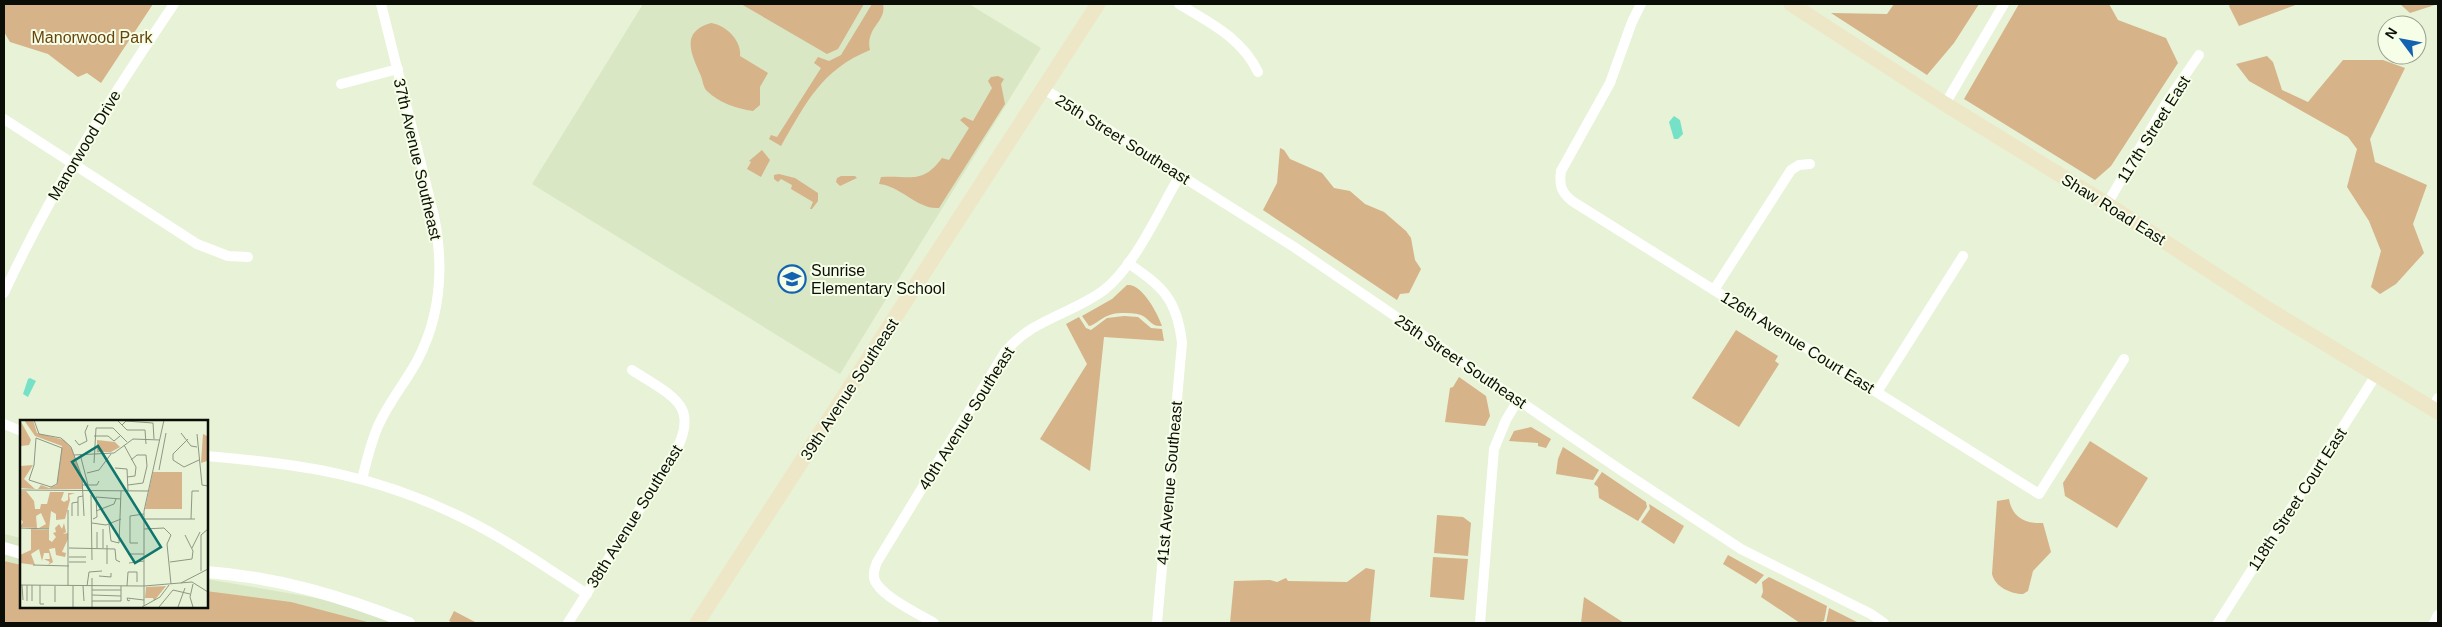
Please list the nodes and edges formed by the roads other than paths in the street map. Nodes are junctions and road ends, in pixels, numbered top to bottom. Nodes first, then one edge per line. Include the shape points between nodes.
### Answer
1 (174, 4) edge
2 (382, 4) edge
3 (1098, 4) edge
4 (1179, 4) edge
5 (1641, 4) edge
6 (1791, 4) edge
7 (2004, 4) edge
8 (2199, 55) dead end
9 (398, 69) junction
10 (1258, 72) dead end
11 (341, 84) dead end
12 (1044, 89) junction
13 (1945, 104) junction
14 (4, 119) edge
15 (71, 164) junction
16 (1810, 164) dead end
17 (1180, 175) junction
18 (2107, 204) junction
19 (1963, 256) dead end
20 (248, 257) dead end
21 (1128, 263) junction
22 (1714, 290) junction
23 (4, 293) edge
24 (2124, 360) dead end
25 (632, 370) dead end
26 (2376, 375) junction
27 (1877, 392) junction
28 (1518, 400) junction
29 (2436, 406) edge
30 (4, 424) edge
31 (20, 431) edge
32 (208, 456) edge
33 (362, 479) junction
34 (4, 548) edge
35 (20, 553) edge
36 (208, 572) edge
37 (587, 594) junction
38 (2438, 615) edge
39 (409, 623) edge
40 (568, 623) edge
41 (697, 623) edge
42 (934, 623) edge
43 (1157, 623) edge
44 (1480, 623) edge
45 (1884, 623) edge
46 (2218, 623) edge
47 (2434, 623) edge

1 - 15 street, Manorwood Drive
2 - 9 street, 37th Avenue Southeast
3 - 12 main road, 39th Avenue Southeast
4 - 10 street via 1234,40
5 - 22 street, 126th Avenue Court East via 1610,83 1561,171 1560,186 1572,201
6 - 13 main road, Shaw Road East
7 - 13 street
8 - 18 street, 117th Street East via 2168,100
9 - 11 street
9 - 33 street, 37th Avenue Southeast via 437,232 440,282 424,346 379,424
12 - 17 street, 25th Street Southeast
12 - 41 main road, 39th Avenue Southeast
13 - 18 main road, Shaw Road East
14 - 15 street
15 - 20 street via 197,244 223,255
15 - 23 street, Manorwood Drive
16 - 22 street via 1790,170
17 - 21 street, 40th Avenue Southeast
17 - 28 street, 25th Street Southeast via 1294,247
18 - 26 main road, Shaw Road East
19 - 27 street
21 - 42 street, 40th Avenue Southeast via 1104,290 1024,333 1005,352 877,562 873,575 883,592
21 - 43 street, 41st Avenue Southeast via 1166,292 1180,325 1182,343
22 - 27 street, 126th Avenue Court East
24 - 27 street, 126th Avenue Court East via 2040,494
25 - 37 street, 38th Avenue Southeast via 679,404 686,426 676,452
26 - 29 main road, Shaw Road East
26 - 46 street, 118th Street Court East
28 - 44 street via 1494,449
28 - 45 street, 25th Street Southeast via 1742,549
30 - 31 street
32 - 33 street via 294,464
33 - 37 street via 416,497 468,520
34 - 35 street
36 - 39 street via 251,576 319,591
37 - 40 street, 38th Avenue Southeast
38 - 47 street

